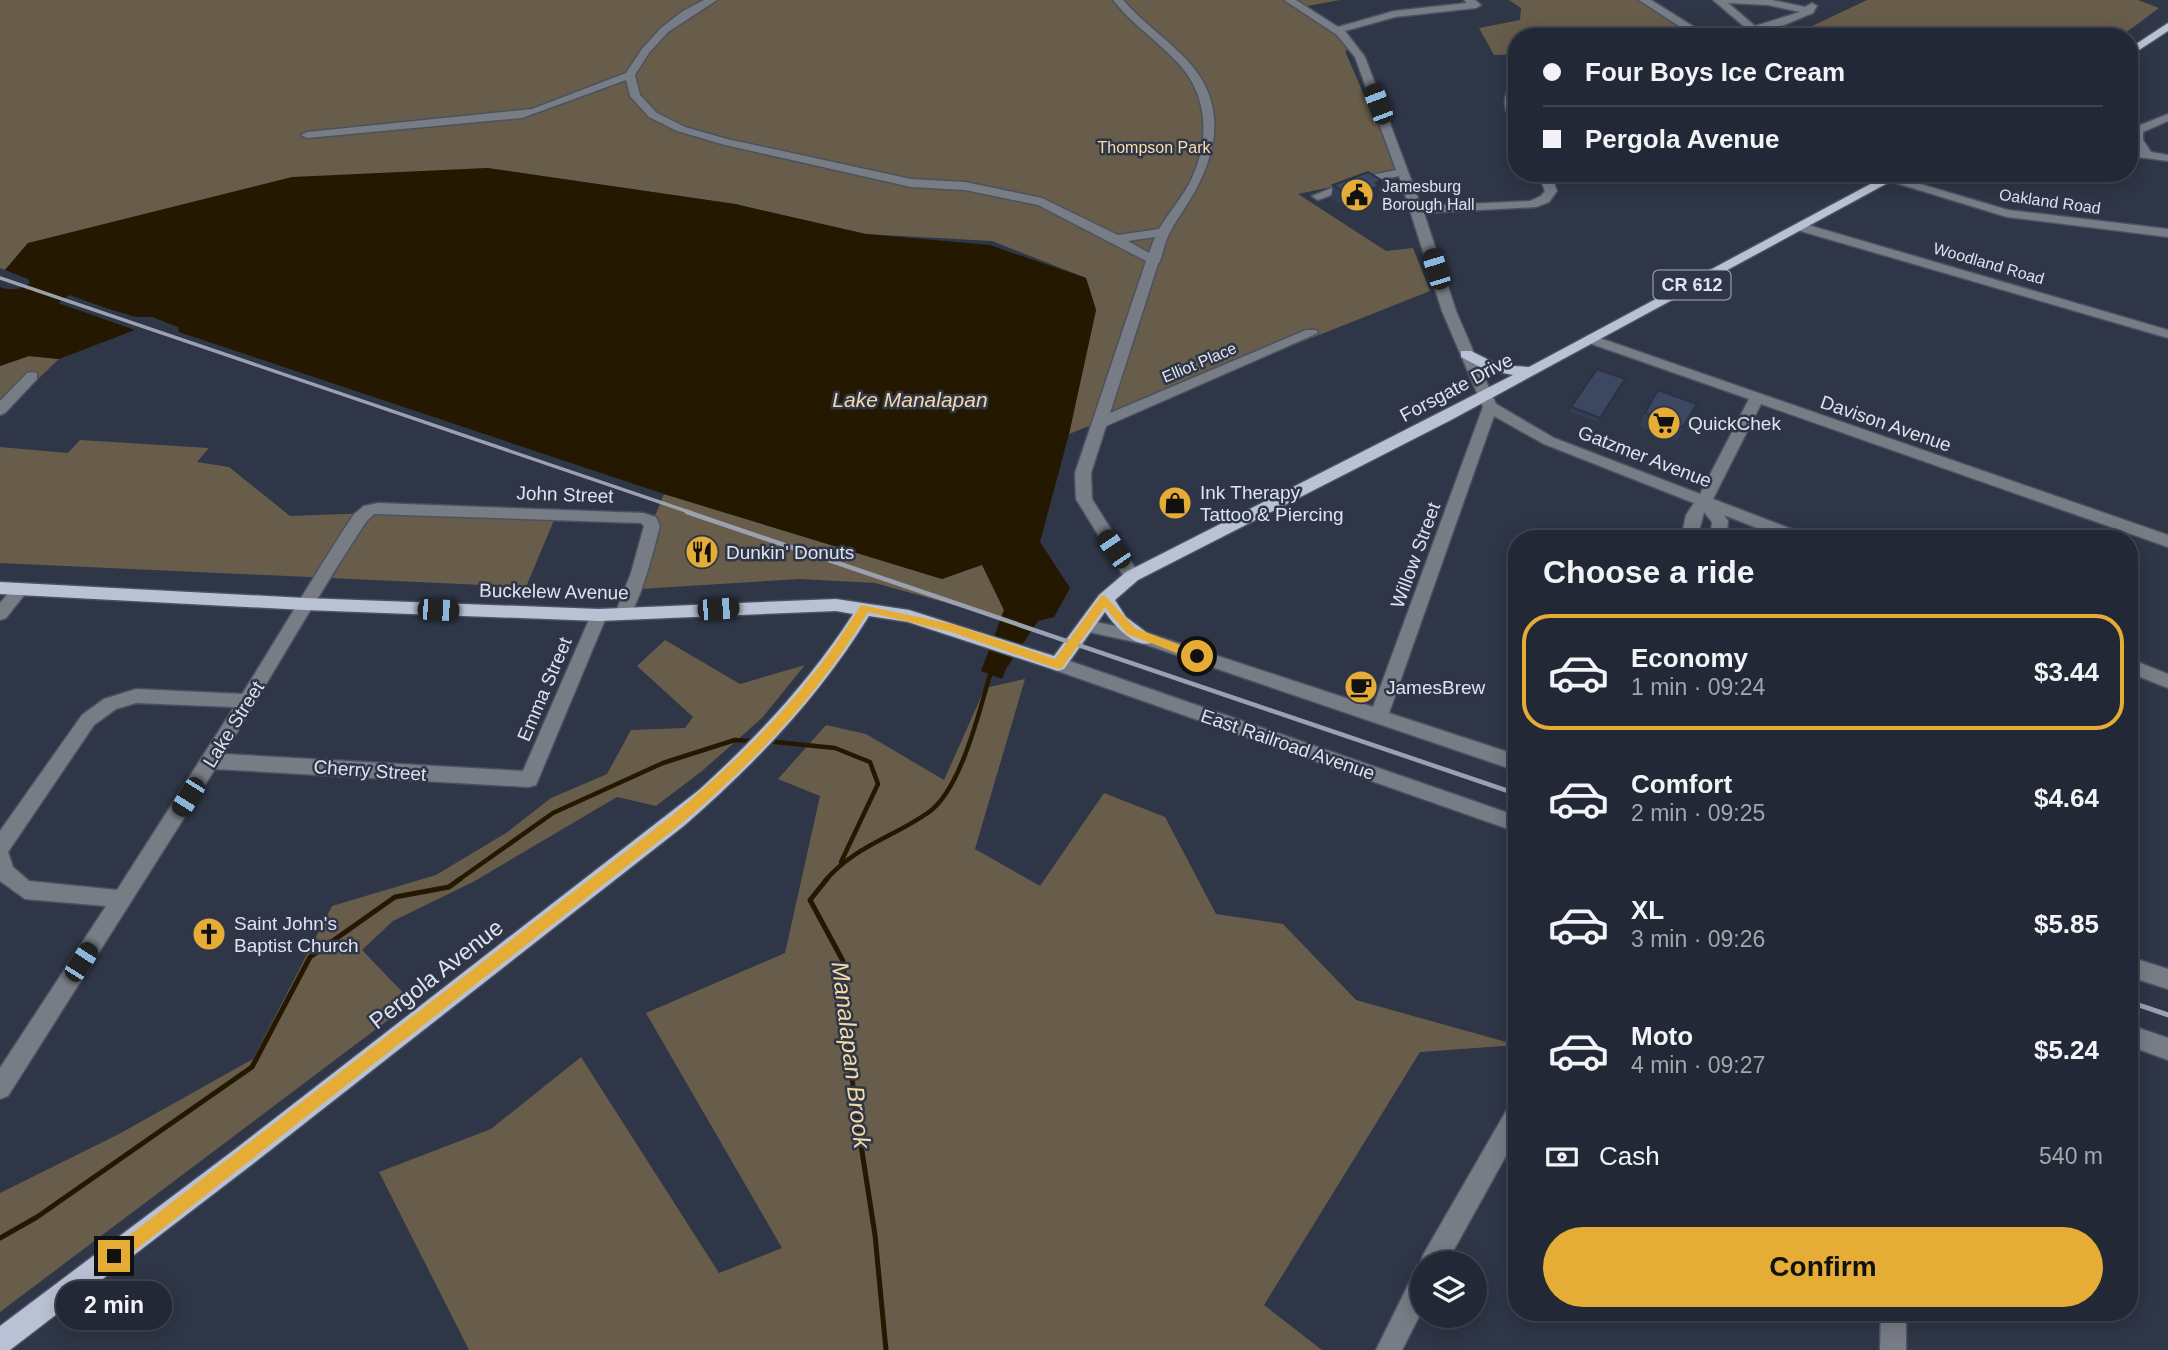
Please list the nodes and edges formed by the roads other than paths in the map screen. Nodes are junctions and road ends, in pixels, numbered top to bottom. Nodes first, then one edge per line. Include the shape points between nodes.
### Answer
1 (712, 0) edge
2 (1118, 0) edge
3 (1289, 0) edge
4 (1420, 0) edge
5 (1468, 0) edge
6 (1644, 0) edge
7 (1815, 0) edge
8 (1810, 11) junction
9 (1394, 14) junction
10 (2168, 26) edge
11 (1689, 28) edge
12 (1752, 28) joint
13 (1337, 30) junction
14 (2138, 47) edge
15 (630, 75) junction
16 (2168, 117) edge
17 (2138, 130) edge
18 (307, 135) dead end
19 (2138, 142) edge
20 (2138, 154) edge
21 (2147, 155) junction
22 (2168, 158) edge
23 (1403, 172) junction
24 (1548, 182) edge
25 (1884, 182) edge
26 (1913, 182) edge
27 (1318, 196) dead end
28 (1417, 210) junction
29 (1801, 227) junction
30 (1165, 232) junction
31 (2168, 233) edge
32 (1117, 239) junction
33 (1154, 261) junction
34 (1311, 333) dead end
35 (2168, 334) edge
36 (1591, 339) junction
37 (1466, 354) junction
38 (1532, 371) junction
39 (32, 376) dead end
40 (1757, 398) junction
41 (1487, 402) junction
42 (0, 410) edge
43 (1100, 423) junction
44 (1704, 502) junction
45 (379, 508) joint
46 (1691, 530) edge
47 (1719, 530) edge
48 (1777, 530) edge
49 (2136, 530) edge
50 (2138, 531) edge
51 (2168, 541) edge
52 (1132, 576) junction
53 (0, 588) edge
54 (21, 589) junction
55 (1104, 599) junction
56 (305, 604) junction
57 (865, 608) junction
58 (0, 614) edge
59 (623, 614) junction
60 (598, 615) junction
61 (1086, 626) junction
62 (1145, 638) junction
63 (1058, 664) junction
64 (2138, 669) edge
65 (2168, 681) edge
66 (248, 701) junction
67 (1378, 717) junction
68 (1508, 760) edge
69 (210, 761) junction
70 (529, 779) joint
71 (1508, 821) edge
72 (0, 847) edge
73 (0, 857) edge
74 (122, 899) junction
75 (2138, 970) edge
76 (2168, 979) edge
77 (2138, 1038) edge
78 (2168, 1049) edge
79 (0, 1088) edge
80 (1508, 1130) edge
81 (1439, 1251) edge
82 (1410, 1308) edge
83 (1894, 1321) edge
84 (0, 1342) edge
85 (1389, 1350) edge
86 (1894, 1350) edge

1 - 15 street via 676,20 643,51
2 - 30 street via 1186,65 1206,98 1209,123 1202,170
3 - 13 street
4 - 9 street
5 - 9 street via 1476,5
6 - 11 street
7 - 8 street
8 - 12 street
8 - 12 street via 1768,2 1718,1
9 - 13 street
10 - 14 main road
13 - 23 street via 1360,57
15 - 18 street via 522,115
15 - 32 street via 635,96 653,115 681,129 912,183 1021,196
16 - 17 street
19 - 21 street
20 - 21 street
21 - 22 street
23 - 27 street via 1361,180
23 - 28 street
24 - 28 street via 1551,191 1532,204
25 - 29 main road, Forsgate Drive / CR 612
26 - 31 street, Oakland Road via 2007,213
28 - 37 street
29 - 35 street, Woodland Road
29 - 36 main road, Forsgate Drive / CR 612
30 - 32 street
30 - 33 street
32 - 33 street
33 - 43 street
34 - 43 street, Elliot Place
36 - 38 main road, Forsgate Drive / CR 612
36 - 40 street, Davison Avenue
37 - 38 main road via 1493,369
37 - 41 street
38 - 41 main road, Forsgate Drive / CR 612
39 - 42 street
40 - 44 street
40 - 49 street, Davison Avenue
41 - 44 street, Gatzmer Avenue via 1549,441
41 - 52 main road, Forsgate Drive / CR 612
41 - 67 street, Willow Street
43 - 52 street via 1083,473 1084,499
44 - 46 street via 1694,514
44 - 47 street via 1720,521
44 - 48 street, Gatzmer Avenue
45 - 56 street, Lake Street via 360,518
45 - 59 street, John Street via 650,521 639,573
50 - 51 street, Davison Avenue
52 - 55 main road, Forsgate Drive / CR 612
53 - 54 main road, Buckelew Avenue
54 - 56 main road, Buckelew Avenue
54 - 58 street
55 - 61 main road, Forsgate Drive / CR 612
55 - 62 main road via 1120,621
56 - 60 main road, Buckelew Avenue
56 - 66 street, Lake Street
57 - 59 main road, Buckelew Avenue via 799,605
57 - 63 main road, Buckelew Avenue via 909,616
57 - 84 main road, Pergola Avenue via 841,648 785,720 678,819
59 - 60 main road, Buckelew Avenue
60 - 70 street, Emma Street
61 - 62 street
61 - 63 main road, Forsgate Drive / CR 612
62 - 67 street
63 - 71 street, East Railroad Avenue
64 - 65 street
66 - 69 street, Lake Street
66 - 72 street via 136,696 110,704 88,720
67 - 68 street
69 - 70 street, Cherry Street
69 - 74 street, Lake Street
73 - 74 street via 4,872 25,890
74 - 79 street, Lake Street
75 - 76 street
77 - 78 street
80 - 81 street
82 - 85 street
83 - 86 street

